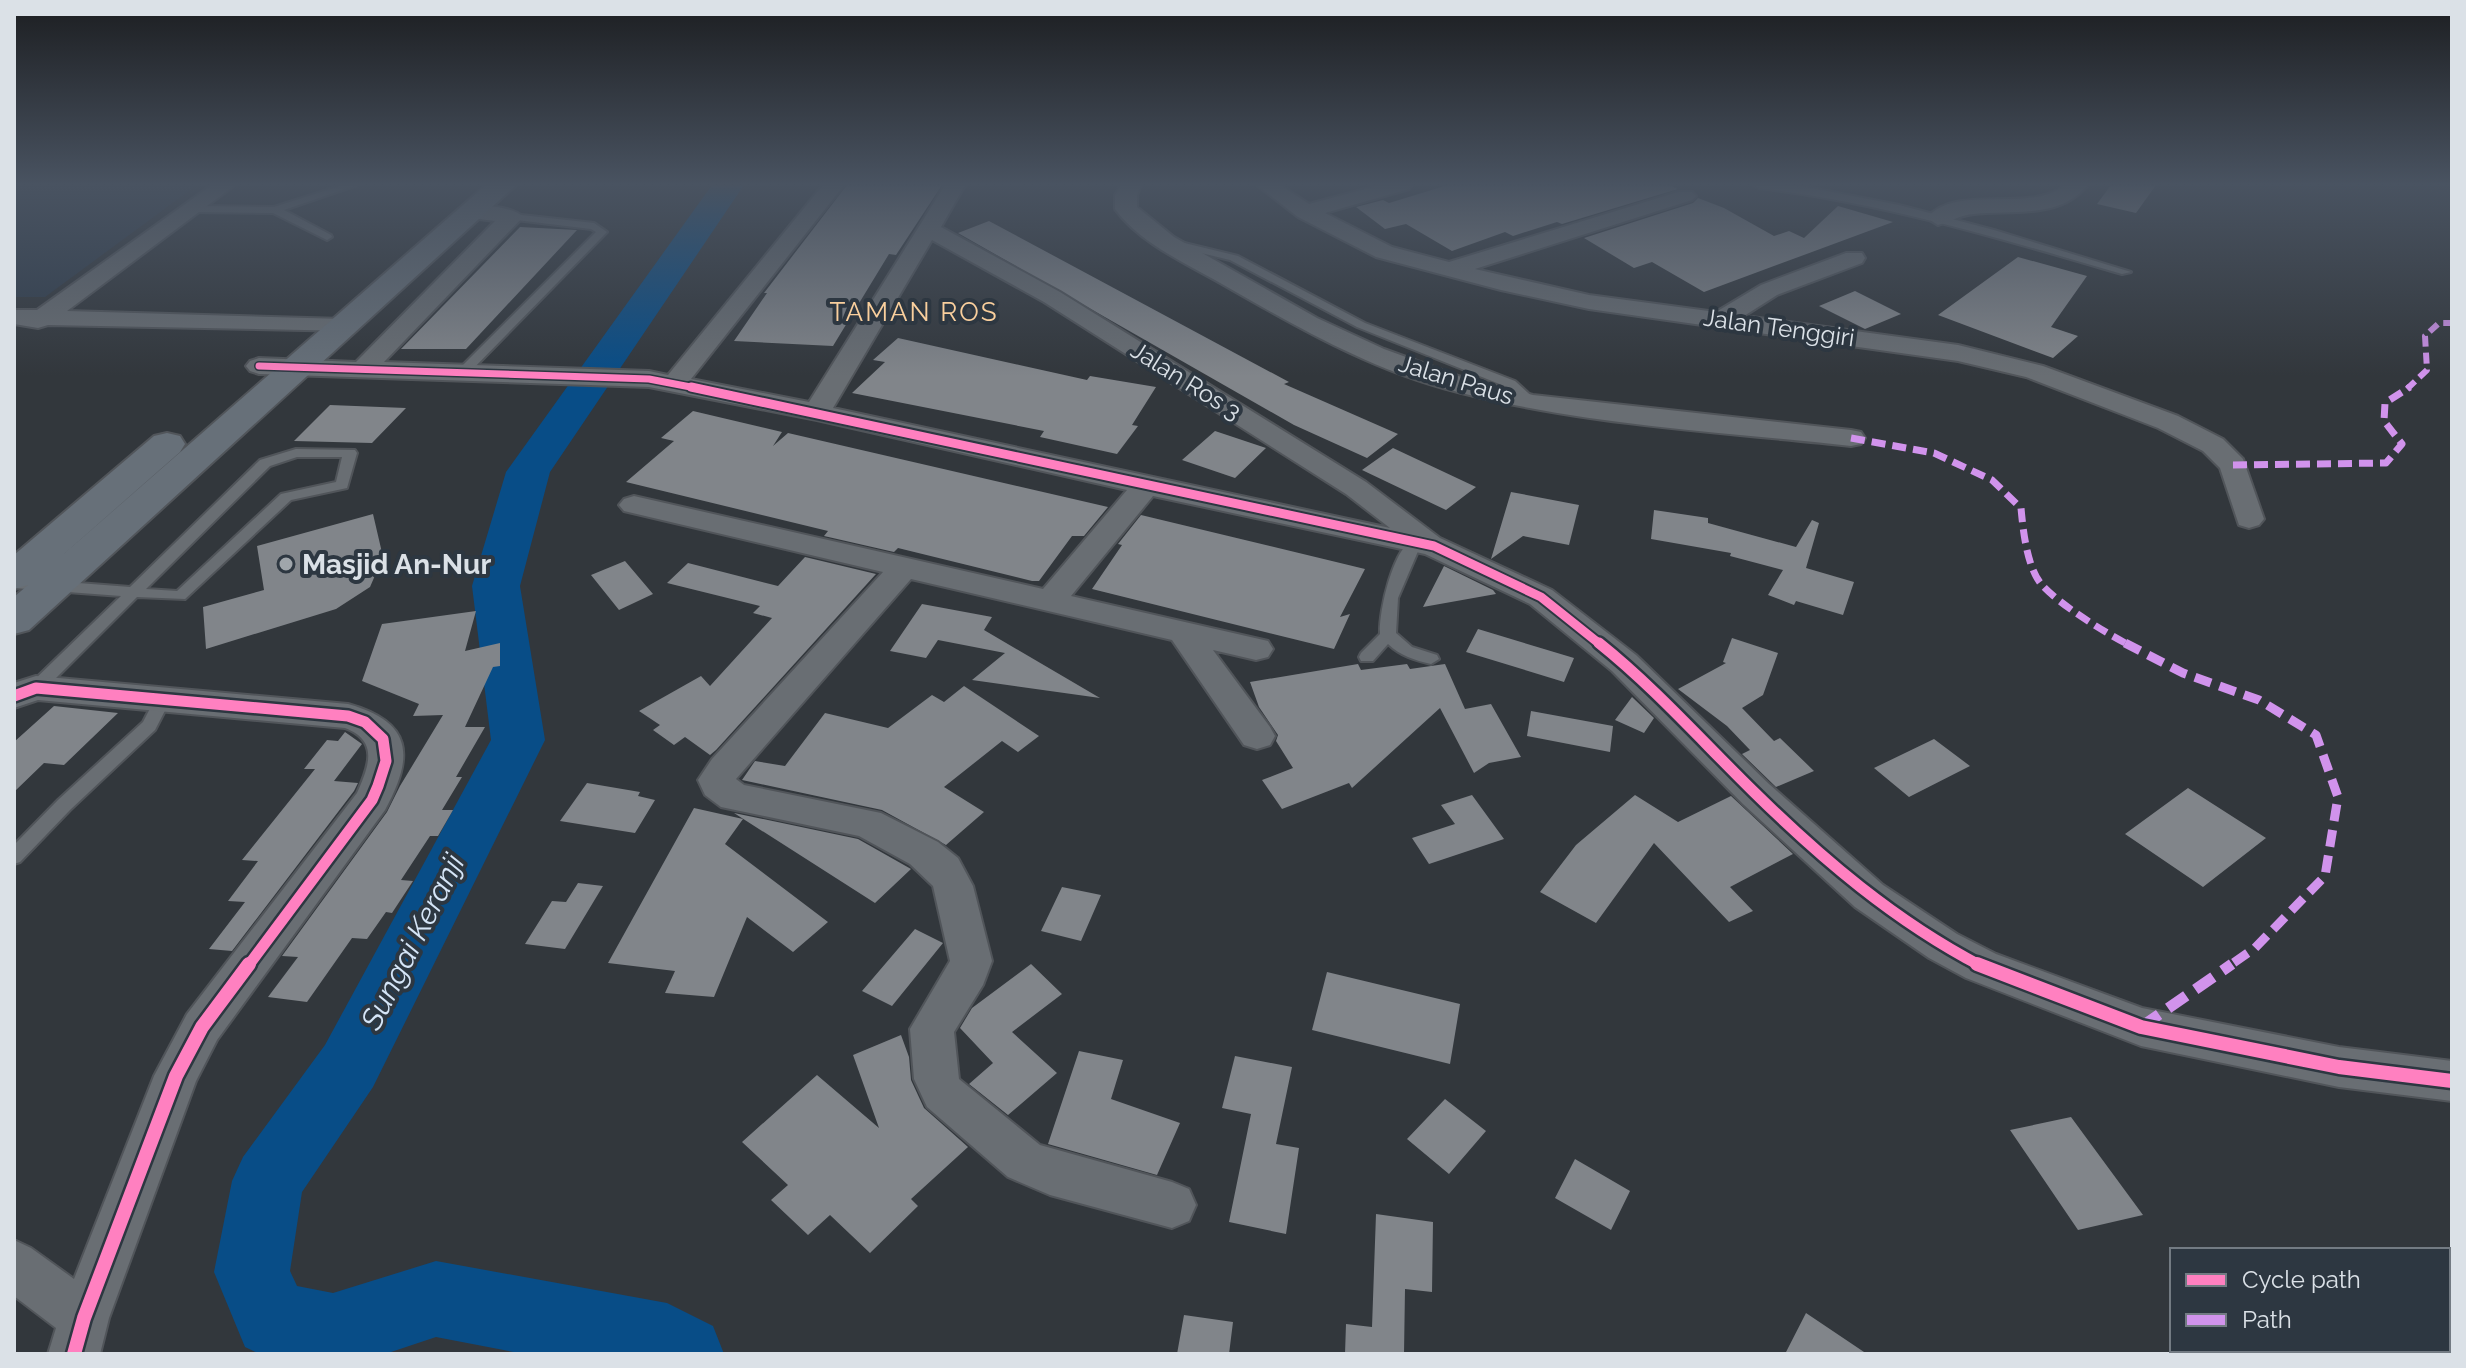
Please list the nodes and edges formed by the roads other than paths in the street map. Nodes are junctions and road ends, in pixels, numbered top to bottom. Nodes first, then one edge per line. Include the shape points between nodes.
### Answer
1 (138, 249) edge
2 (403, 249) edge
3 (419, 249) edge
4 (481, 249) edge
5 (585, 249) edge
6 (778, 249) edge
7 (916, 249) edge
8 (964, 249) edge
9 (1178, 249) edge
10 (1378, 249) edge
11 (1515, 249) edge
12 (2045, 249) edge
13 (1854, 258) dead end
14 (1450, 269) junction
15 (2126, 272) dead end
16 (14, 317) edge
17 (43, 318) junction
18 (1721, 320) junction
19 (306, 324) junction
20 (344, 326) junction
21 (14, 340) edge
22 (259, 366) junction
23 (299, 367) junction
24 (363, 369) junction
25 (463, 372) junction
26 (662, 382) junction
27 (817, 412) junction
28 (1851, 438) dead end
29 (1333, 473) junction
30 (1146, 486) junction
31 (634, 505) dead end
32 (1300, 519) junction
33 (2249, 519) dead end
34 (1424, 544) junction
35 (905, 567) junction
36 (14, 576) edge
37 (14, 583) edge
38 (54, 585) junction
39 (132, 593) junction
40 (1050, 601) junction
41 (14, 620) edge
42 (1183, 632) junction
43 (1388, 635) junction
44 (1256, 649) dead end
45 (1367, 657) dead end
46 (1431, 659) dead end
47 (21, 697) edge
48 (164, 697) junction
49 (1257, 736) dead end
50 (14, 857) edge
51 (2452, 1081) edge
52 (1172, 1205) dead end
53 (14, 1265) edge
54 (79, 1336) edge

1 - 17 street
2 - 19 highway
3 - 20 highway
4 - 24 street
5 - 25 lane
6 - 26 street
7 - 27 street
8 - 29 street, Jalan Ros 3 via 1052,297
9 - 28 street, Jalan Paus via 1308,323 1449,382 1533,403
10 - 14 street, Jalan Tenggiri
11 - 14 street
12 - 15 lane
13 - 18 street via 1769,290
14 - 18 street, Jalan Tenggiri via 1589,302
16 - 17 street
17 - 19 street
17 - 21 street
18 - 33 street, Jalan Tenggiri via 1993,359 2084,388 2199,436 2225,454
19 - 20 street
19 - 22 highway
20 - 23 highway
22 - 23 street
22 - 36 highway
23 - 24 street
23 - 38 highway
24 - 25 street
25 - 26 street
26 - 27 street
27 - 30 street
29 - 32 street
29 - 34 street, Jalan Ros 3
30 - 32 street
30 - 40 street
31 - 35 street
32 - 34 street
34 - 43 lane via 1394,582 1386,616
34 - 51 street via 1541,597 1624,663 1869,896 1981,966 2141,1027 2339,1067
35 - 40 street
35 - 52 street via 725,768 718,785 734,797 868,823 944,869 971,961 932,1029 936,1079 943,1093 1024,1161 1050,1173
37 - 38 lane
38 - 39 lane
38 - 41 highway
39 - 39 lane via 180,596 286,497 342,485 350,453 296,453 265,463
39 - 47 lane
40 - 42 street
42 - 44 street
42 - 49 street
43 - 45 lane
43 - 46 lane via 1406,651
47 - 48 street
48 - 50 lane via 149,726
48 - 54 street via 364,720 386,745 387,767 372,800 202,1027 176,1076
53 - 54 street

